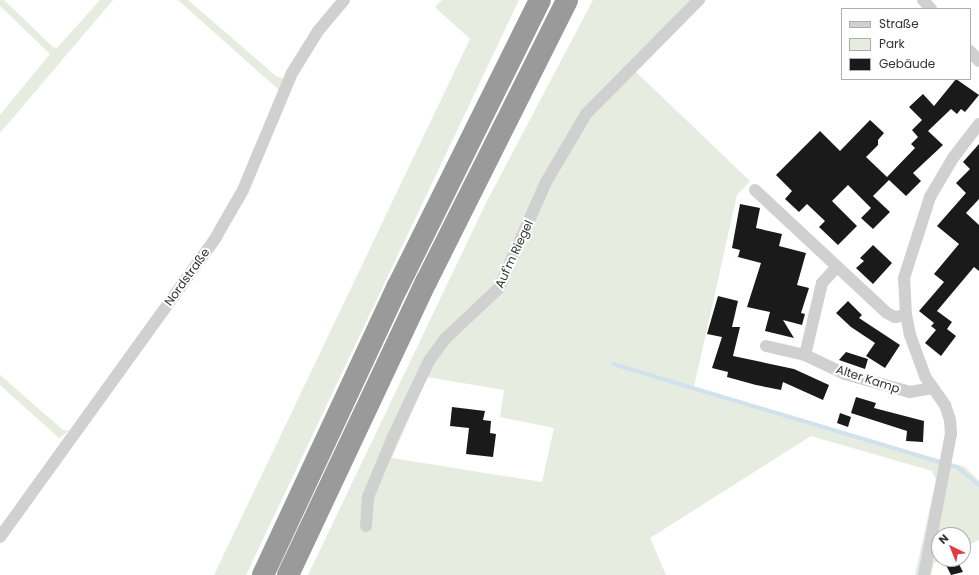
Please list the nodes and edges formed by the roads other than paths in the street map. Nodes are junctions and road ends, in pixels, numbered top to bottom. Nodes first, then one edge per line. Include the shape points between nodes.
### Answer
1 (344, 0) edge
2 (540, 0) edge
3 (567, 0) edge
4 (698, 0) edge
5 (923, 0) edge
6 (930, 8) edge
7 (971, 52) edge
8 (979, 61) edge
9 (979, 124) edge
10 (755, 190) dead end
11 (837, 267) junction
12 (906, 315) junction
13 (766, 346) dead end
14 (805, 355) junction
15 (932, 388) junction
16 (366, 526) dead end
17 (0, 537) edge
18 (262, 575) edge
19 (288, 575) edge
20 (924, 575) edge

1 - 17 street, Nordstraße via 318,31 292,73 243,190 216,237
2 - 18 highway via 398,286
3 - 19 highway via 426,282
4 - 16 street, Auf'm Riegel via 586,114 546,182 499,288 446,338 429,361 368,497
5 - 6 street
7 - 8 street
9 - 12 street via 953,158 930,197 904,278
10 - 11 street
11 - 12 street via 887,314 895,317
11 - 14 street via 822,283
12 - 15 street via 925,376
13 - 14 street, Alter Kamp
14 - 15 street, Alter Kamp via 845,374 910,392
15 - 20 street via 945,405 950,420 949,455

